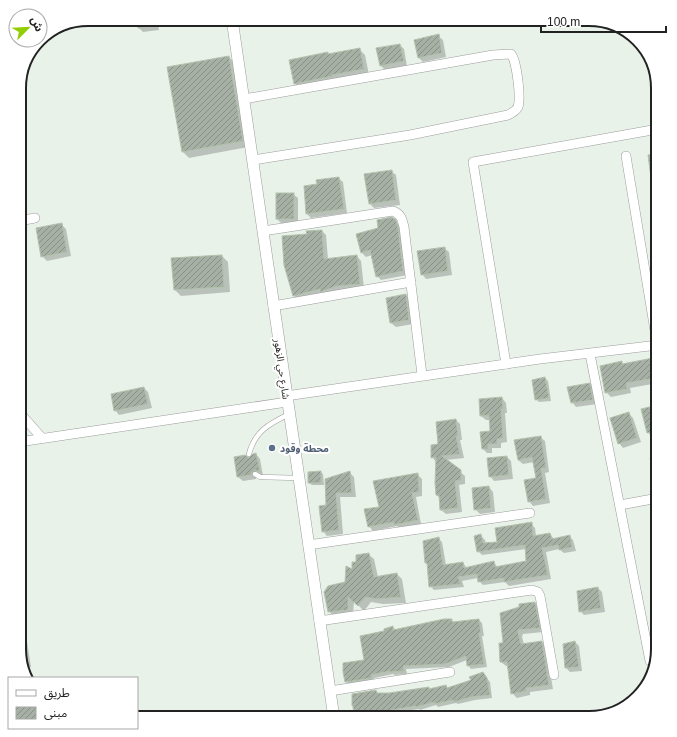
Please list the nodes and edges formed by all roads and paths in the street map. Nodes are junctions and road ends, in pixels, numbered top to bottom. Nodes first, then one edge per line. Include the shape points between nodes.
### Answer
1 (233, 26) edge
2 (244, 99) junction
3 (651, 130) edge
4 (626, 156) dead end
5 (253, 160) junction
6 (35, 218) dead end
7 (26, 220) edge
8 (263, 231) junction
9 (412, 282) junction
10 (651, 304) edge
11 (273, 306) junction
12 (651, 347) edge
13 (590, 354) junction
14 (506, 364) junction
15 (422, 375) junction
16 (287, 399) junction
17 (289, 414) junction
18 (26, 420) edge
19 (42, 438) junction
20 (26, 441) edge
21 (249, 454) dead end
22 (255, 474) dead end
23 (298, 478) junction
24 (651, 499) edge
25 (620, 505) junction
26 (530, 513) dead end
27 (308, 545) junction
28 (319, 621) junction
29 (650, 659) edge
30 (450, 672) dead end
31 (554, 675) dead end
32 (330, 691) junction
33 (333, 711) edge

1 - 2 street, شارع حي الزهور
2 - 5 street, شارع حي الزهور
2 - 5 street via 493,55 511,54 514,61 518,107 508,115 410,135
3 - 14 street via 473,162
4 - 10 street
5 - 8 street, شارع حي الزهور
6 - 7 street
8 - 9 street via 393,211 401,217 404,226
8 - 11 street, شارع حي الزهور
9 - 11 street
9 - 15 street
11 - 16 street, شارع حي الزهور
12 - 13 street
13 - 14 street
13 - 25 street
14 - 15 street
15 - 16 street
16 - 17 street, شارع حي الزهور
16 - 19 street
17 - 21 lane via 271,423 256,436
17 - 23 street, شارع حي الزهور
18 - 19 street
19 - 20 street
22 - 23 lane
23 - 27 street, شارع حي الزهور
24 - 25 street
25 - 29 street
26 - 27 street
27 - 28 street, شارع حي الزهور
28 - 31 street via 532,590 540,596
28 - 32 street, شارع حي الزهور
30 - 32 street
32 - 33 street, شارع حي الزهور

